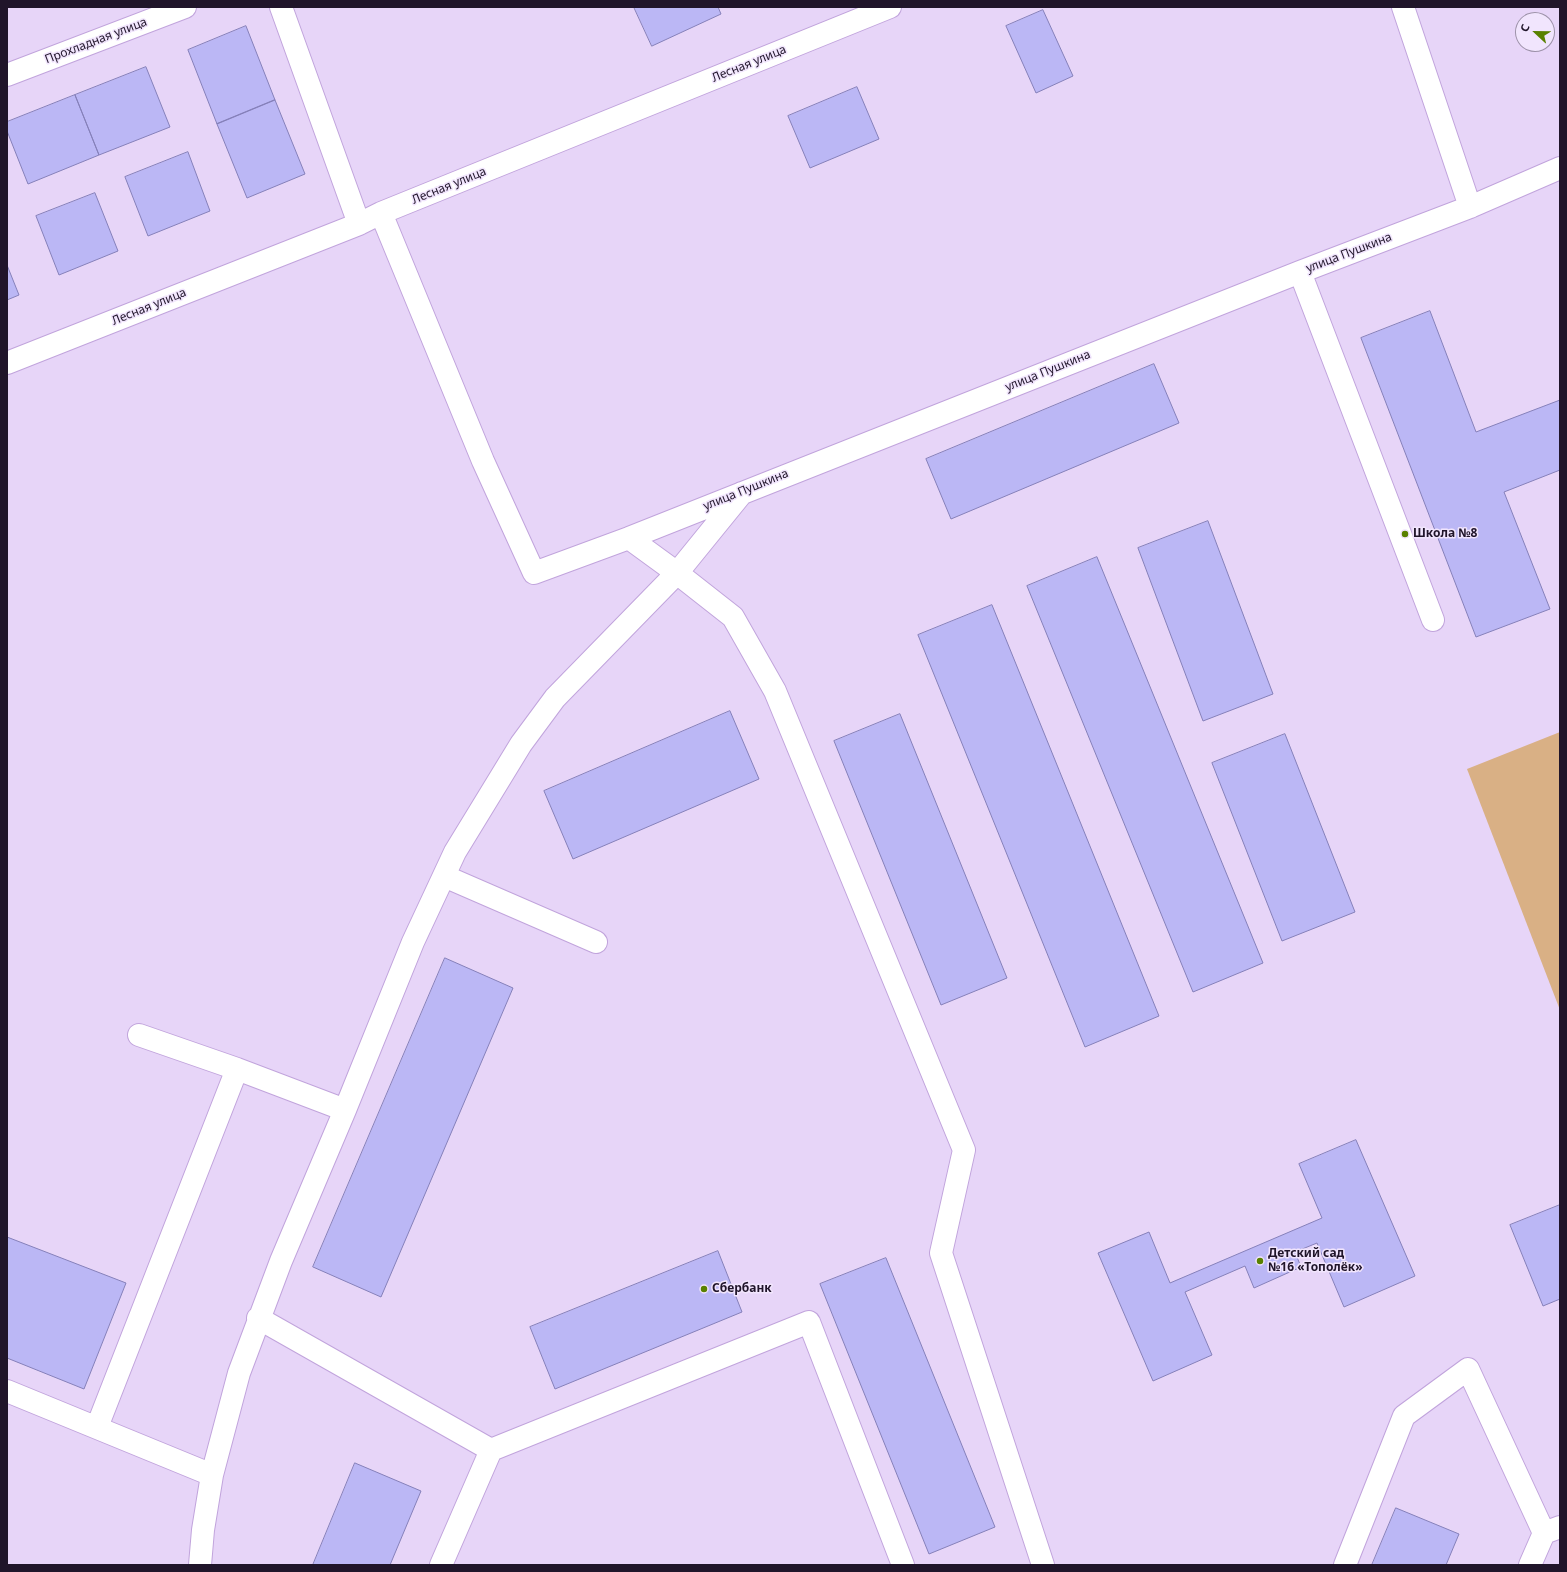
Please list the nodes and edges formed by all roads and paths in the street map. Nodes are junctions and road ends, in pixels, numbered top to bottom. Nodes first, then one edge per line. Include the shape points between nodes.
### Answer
1 (185, 7) edge
2 (281, 7) edge
3 (890, 7) edge
4 (1403, 7) edge
5 (7, 75) edge
6 (1560, 168) edge
7 (1470, 207) junction
8 (381, 213) junction
9 (359, 224) junction
10 (1300, 272) junction
11 (7, 363) edge
12 (742, 492) junction
13 (629, 538) junction
14 (677, 573) junction
15 (1433, 620) dead end
16 (444, 876) junction
17 (596, 942) dead end
18 (139, 1034) dead end
19 (236, 1069) junction
20 (345, 1110) junction
21 (258, 1318) junction
22 (7, 1391) edge
23 (97, 1427) junction
24 (491, 1450) junction
25 (212, 1475) junction
26 (1552, 1530) edge
27 (200, 1565) edge
28 (441, 1565) edge
29 (903, 1565) edge
30 (1043, 1565) edge
31 (1345, 1565) edge
32 (1530, 1565) edge

1 - 5 street, Прохладная улица
2 - 9 street
3 - 8 street, Лесная улица
4 - 7 street
6 - 7 street, улица Пушкина
7 - 10 street, улица Пушкина
8 - 9 street, Лесная улица
8 - 13 street, улица Пушкина via 483,461 534,573
9 - 11 street, Лесная улица
10 - 12 street, улица Пушкина
10 - 15 street
12 - 13 street, улица Пушкина
12 - 14 street
13 - 14 street
14 - 16 street via 554,698 521,744 455,852
14 - 30 street via 733,617 775,691 964,1150 941,1253
16 - 17 street
16 - 20 street via 413,942
18 - 19 street
19 - 20 street
19 - 23 street
20 - 21 street
21 - 24 street
21 - 25 street via 238,1373
22 - 23 street
23 - 25 street
24 - 28 street
24 - 29 street via 809,1322
25 - 27 street
26 - 31 street via 1468,1369 1404,1416
26 - 32 street

